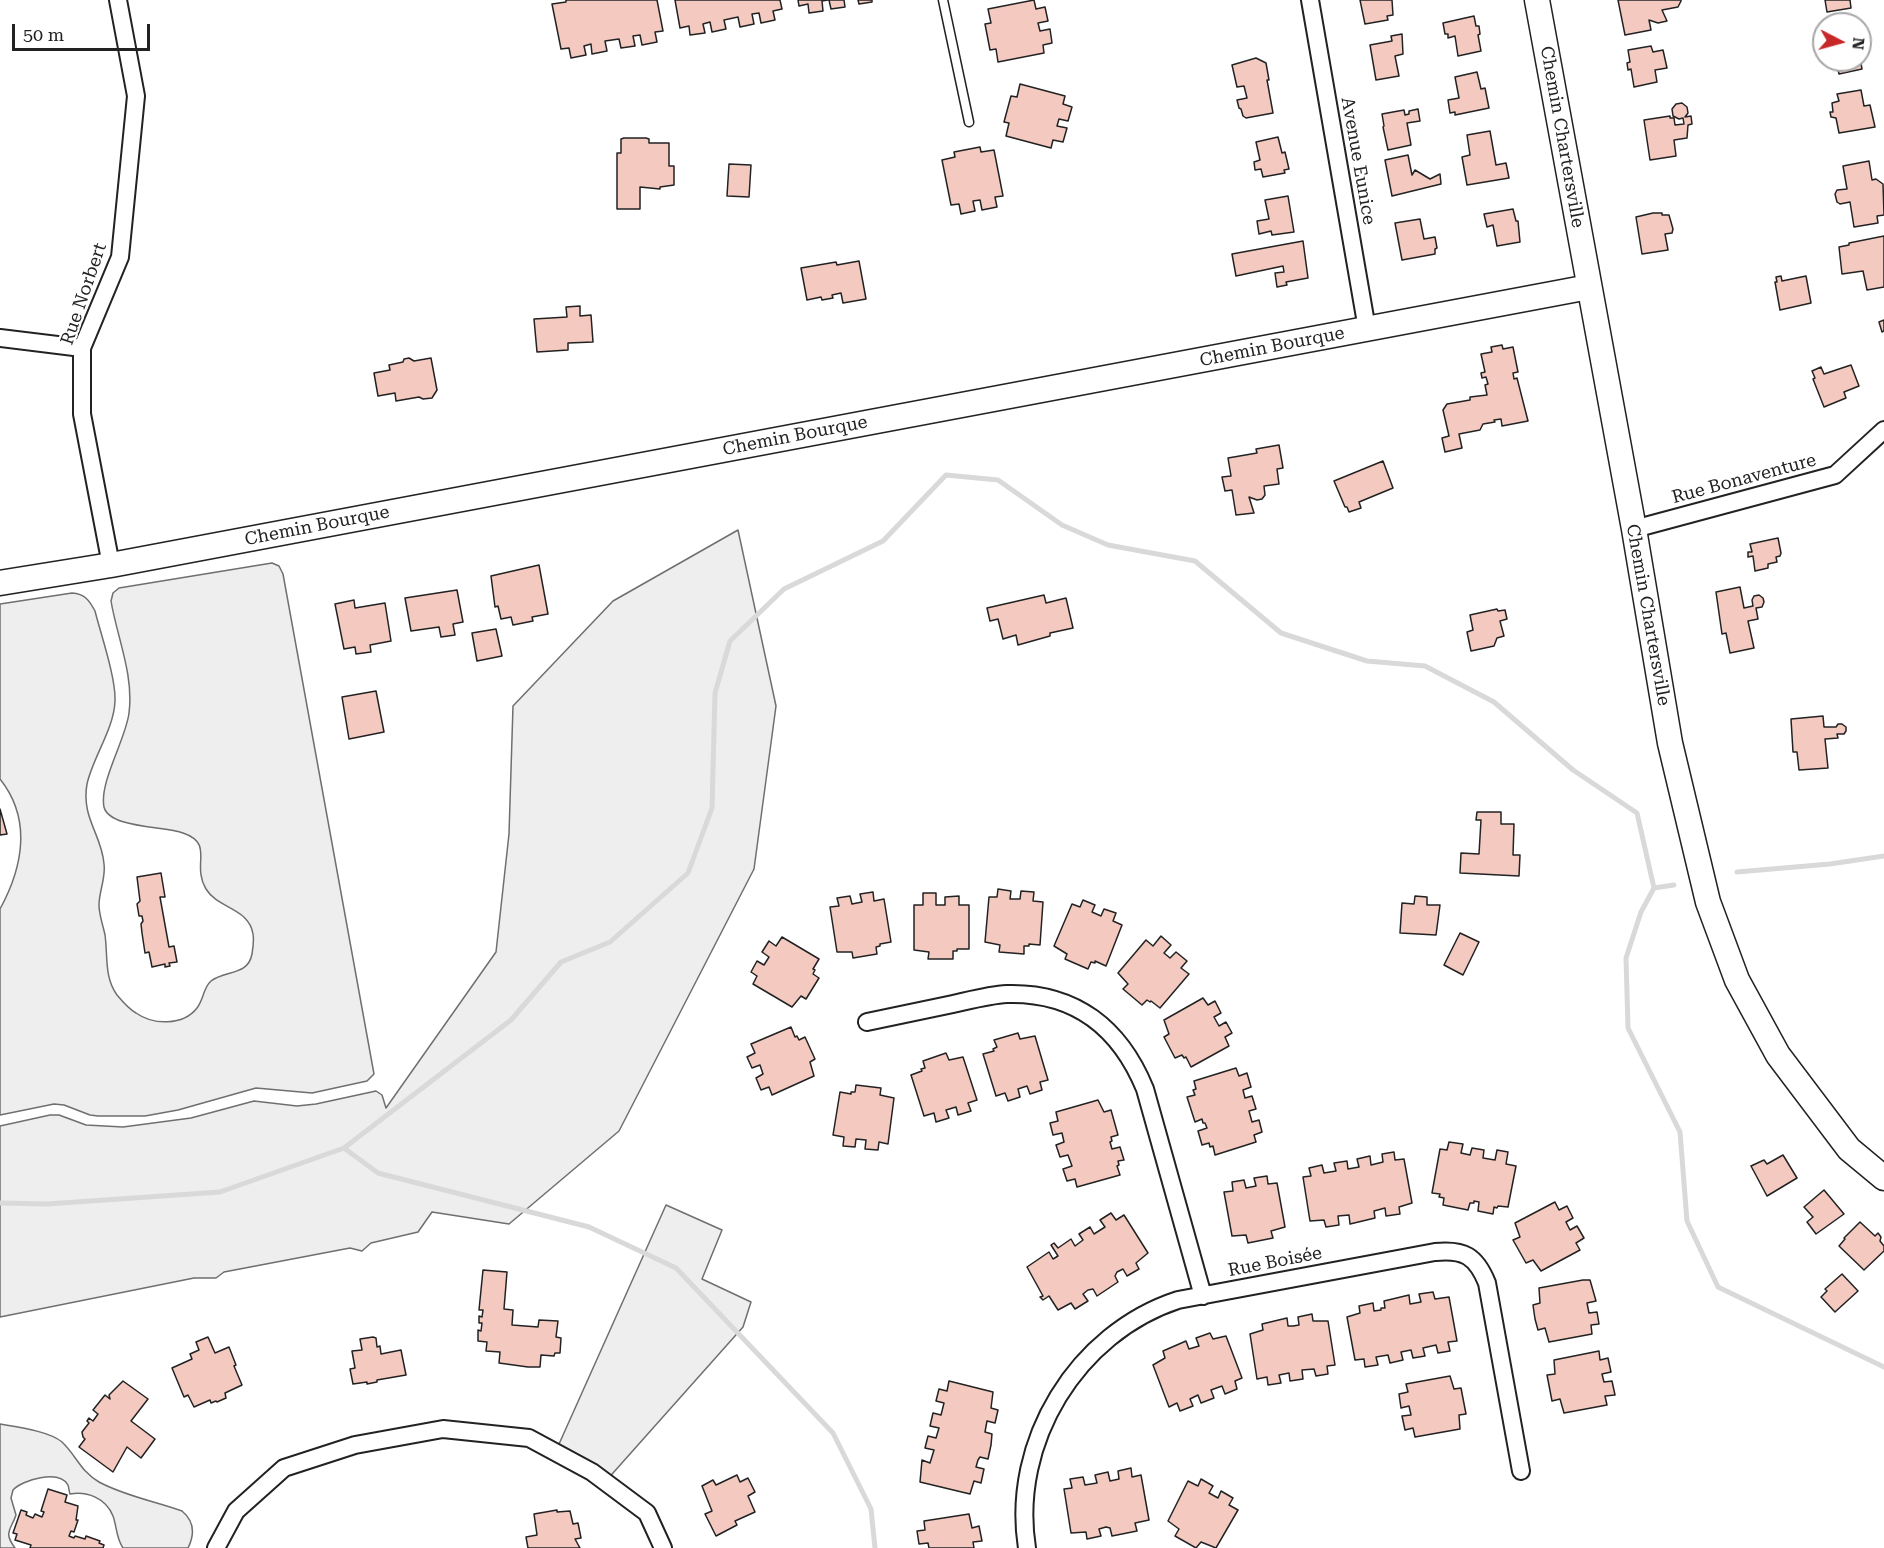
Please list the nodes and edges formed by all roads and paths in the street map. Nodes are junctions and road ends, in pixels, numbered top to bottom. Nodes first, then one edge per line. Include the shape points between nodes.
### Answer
1 (118, 0) edge
2 (943, 0) edge
3 (1310, 0) edge
4 (1537, 0) edge
5 (969, 122) dead end
6 (1589, 287) junction
7 (1368, 329) junction
8 (0, 338) edge
9 (82, 348) junction
10 (1884, 430) edge
11 (1634, 529) junction
12 (111, 565) junction
13 (0, 583) edge
14 (867, 1022) dead end
15 (1884, 1178) edge
16 (1203, 1296) junction
17 (1521, 1471) dead end
18 (216, 1548) edge
19 (663, 1548) edge
20 (1027, 1548) edge

1 - 9 street, Rue Norbert via 136,96 120,257
2 - 5 lane
3 - 7 street, Avenue Eunice
4 - 6 street, Chemin Chartersville
6 - 7 street, Chemin Bourque
6 - 11 street, Chemin Chartersville
7 - 12 street, Chemin Bourque
8 - 9 street
9 - 12 street, Rue Norbert via 82,414
10 - 11 street, Rue Bonaventure via 1835,475
11 - 15 street, Chemin Chartersville via 1679,788 1708,902 1728,960 1778,1055 1849,1149
12 - 13 street, Chemin Bourque
14 - 16 street via 1006,994 1062,1003 1105,1026 1135,1064 1145,1089
16 - 17 street, Rue Boisée via 1435,1252 1468,1256 1477,1262 1487,1283
16 - 20 street, Rue Boisée via 1166,1304 1134,1320 1085,1359 1066,1384 1041,1430 1029,1469 1024,1517
18 - 19 street via 236,1510 284,1468 355,1445 443,1429 529,1438 591,1472 647,1513

